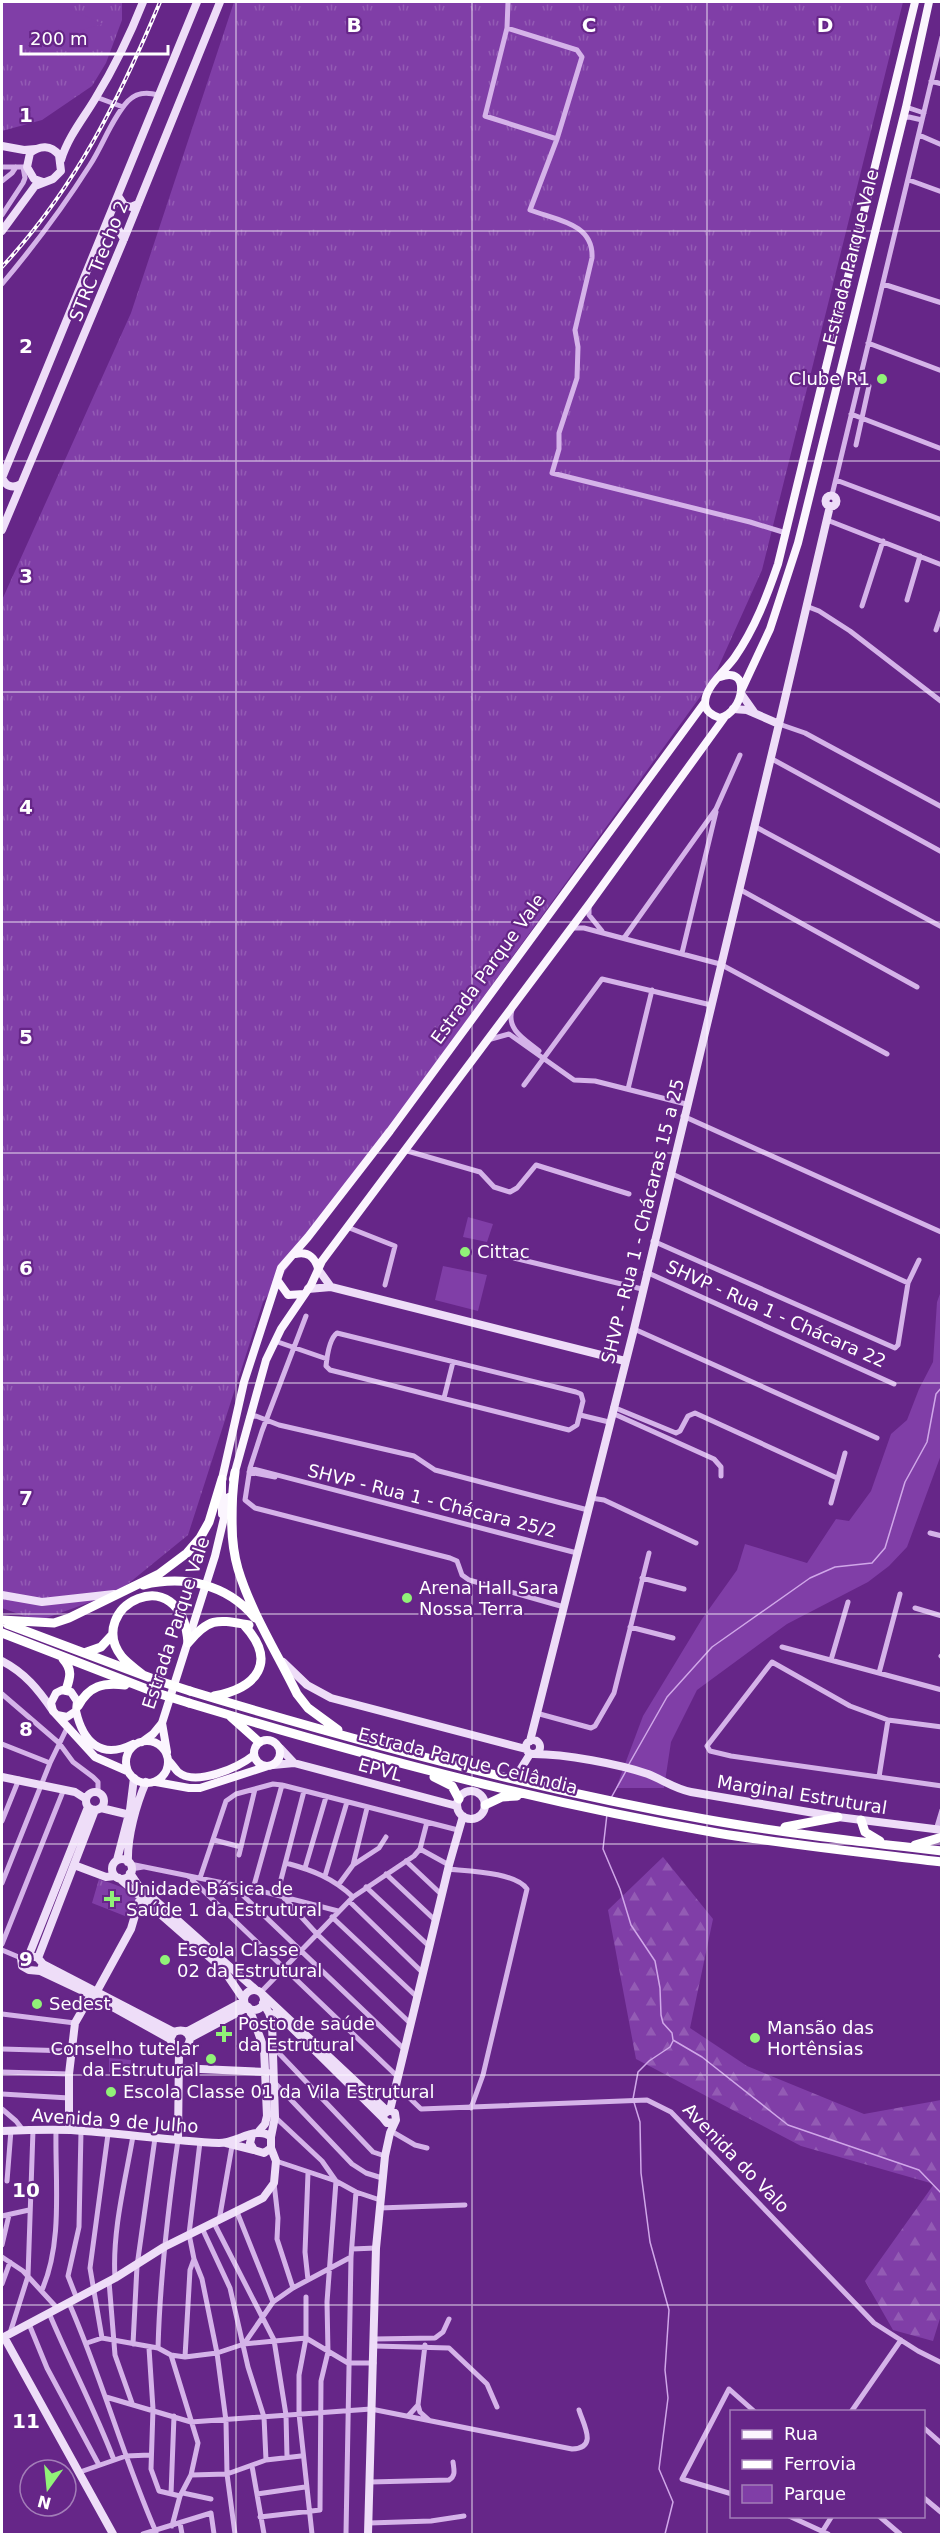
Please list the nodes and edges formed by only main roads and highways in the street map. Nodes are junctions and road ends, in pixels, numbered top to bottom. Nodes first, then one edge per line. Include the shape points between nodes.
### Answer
1 (915, 2) edge
2 (929, 2) edge
3 (845, 293) junction
4 (858, 296) junction
5 (720, 677) junction
6 (742, 692) junction
7 (705, 702) junction
8 (724, 718) junction
9 (295, 1254) junction
10 (318, 1268) junction
11 (278, 1281) junction
12 (306, 1292) junction
13 (235, 1472) junction
14 (222, 1479) junction
15 (222, 1533) junction
16 (207, 1584) junction
17 (115, 1594) junction
18 (2, 1622) edge
19 (244, 1625) junction
20 (264, 1628) junction
21 (2, 1633) edge
22 (113, 1634) junction
23 (189, 1643) junction
24 (84, 1653) junction
25 (61, 1658) junction
26 (143, 1675) junction
27 (140, 1687) junction
28 (66, 1690) junction
29 (211, 1697) junction
30 (77, 1709) junction
31 (55, 1713) junction
32 (226, 1714) junction
33 (162, 1723) junction
34 (356, 1740) junction
35 (259, 1742) junction
36 (137, 1743) junction
37 (254, 1755) junction
38 (168, 1758) junction
39 (270, 1765) junction
40 (407, 1766) junction
41 (130, 1775) junction
42 (151, 1782) junction
43 (532, 1796) junction
44 (458, 1802) road end
45 (485, 1805) road end
46 (838, 1817) road end
47 (861, 1820) road end
48 (773, 1829) junction
49 (940, 1831) edge
50 (898, 1846) junction
51 (942, 1851) edge
52 (942, 1862) edge

1 - 3 main road, Estrada Parque Vale
2 - 4 main road, Estrada Parque Vale
3 - 4 main road via 852,298
3 - 5 main road, Estrada Parque Vale via 769,592 749,635
4 - 6 main road, Estrada Parque Vale via 791,570
5 - 6 main road via 733,676 740,682
5 - 7 main road
6 - 8 main road
7 - 8 main road via 713,715
7 - 9 main road, Estrada Parque Vale
8 - 10 main road
9 - 10 main road via 308,1254
9 - 11 main road via 281,1268
10 - 12 main road
11 - 12 main road via 288,1295
11 - 14 main road, Estrada Parque Vale via 244,1382
12 - 13 main road, Estrada Parque Vale via 261,1372
13 - 15 main road, Estrada Parque Vale
13 - 20 highway via 232,1531 236,1560
14 - 15 main road, Estrada Parque Vale
14 - 17 highway via 209,1522 187,1553 159,1574
15 - 16 main road, Estrada Parque Vale
16 - 17 highway via 160,1581
16 - 20 highway via 237,1600
16 - 23 main road, Estrada Parque Vale
17 - 18 highway via 54,1623
18 - 24 highway, Estrada Parque Ceilândia
19 - 20 highway
19 - 23 highway via 220,1620 208,1624
19 - 29 highway via 258,1642 260,1667 239,1690
20 - 34 highway via 308,1708
21 - 25 highway, Estrada Parque Ceilândia
22 - 23 highway via 125,1605 137,1597 155,1595 178,1608
22 - 24 highway via 101,1647
22 - 26 highway via 122,1656
23 - 33 main road, Estrada Parque Vale
24 - 26 highway, Estrada Parque Ceilândia
25 - 27 highway, Estrada Parque Ceilândia
25 - 28 highway via 71,1674
26 - 29 highway, Estrada Parque Ceilândia, bridge
27 - 30 highway via 102,1684 86,1693
27 - 32 highway, Estrada Parque Ceilândia, bridge
28 - 30 main road via 75,1696
28 - 31 main road via 56,1693 51,1703
29 - 34 highway, Estrada Parque Ceilândia
30 - 31 main road via 67,1717
30 - 36 main road via 79,1725 96,1746 112,1751
31 - 41 main road via 94,1757
32 - 35 highway
32 - 40 highway, Estrada Parque Ceilândia
33 - 36 main road, Estrada Parque Vale
33 - 38 main road, Estrada Parque Vale
34 - 48 highway, Estrada Parque Ceilândia via 604,1799
35 - 37 main road
35 - 39 main road via 271,1740 280,1748 280,1756
36 - 38 main road via 154,1743
36 - 41 main road via 126,1756
37 - 38 main road via 232,1768 199,1778 178,1772
37 - 39 main road via 258,1762
38 - 42 main road via 165,1776
39 - 42 main road, EPVL via 200,1788
40 - 43 highway, Estrada Parque Ceilândia
40 - 44 highway via 452,1786
41 - 42 main road
43 - 45 highway via 502,1797
43 - 52 highway, Estrada Parque Ceilândia via 717,1833
46 - 48 highway
47 - 50 highway via 865,1832 875,1840
48 - 50 highway, Estrada Parque Ceilândia
49 - 50 highway via 930,1842
50 - 51 highway, Estrada Parque Ceilândia

